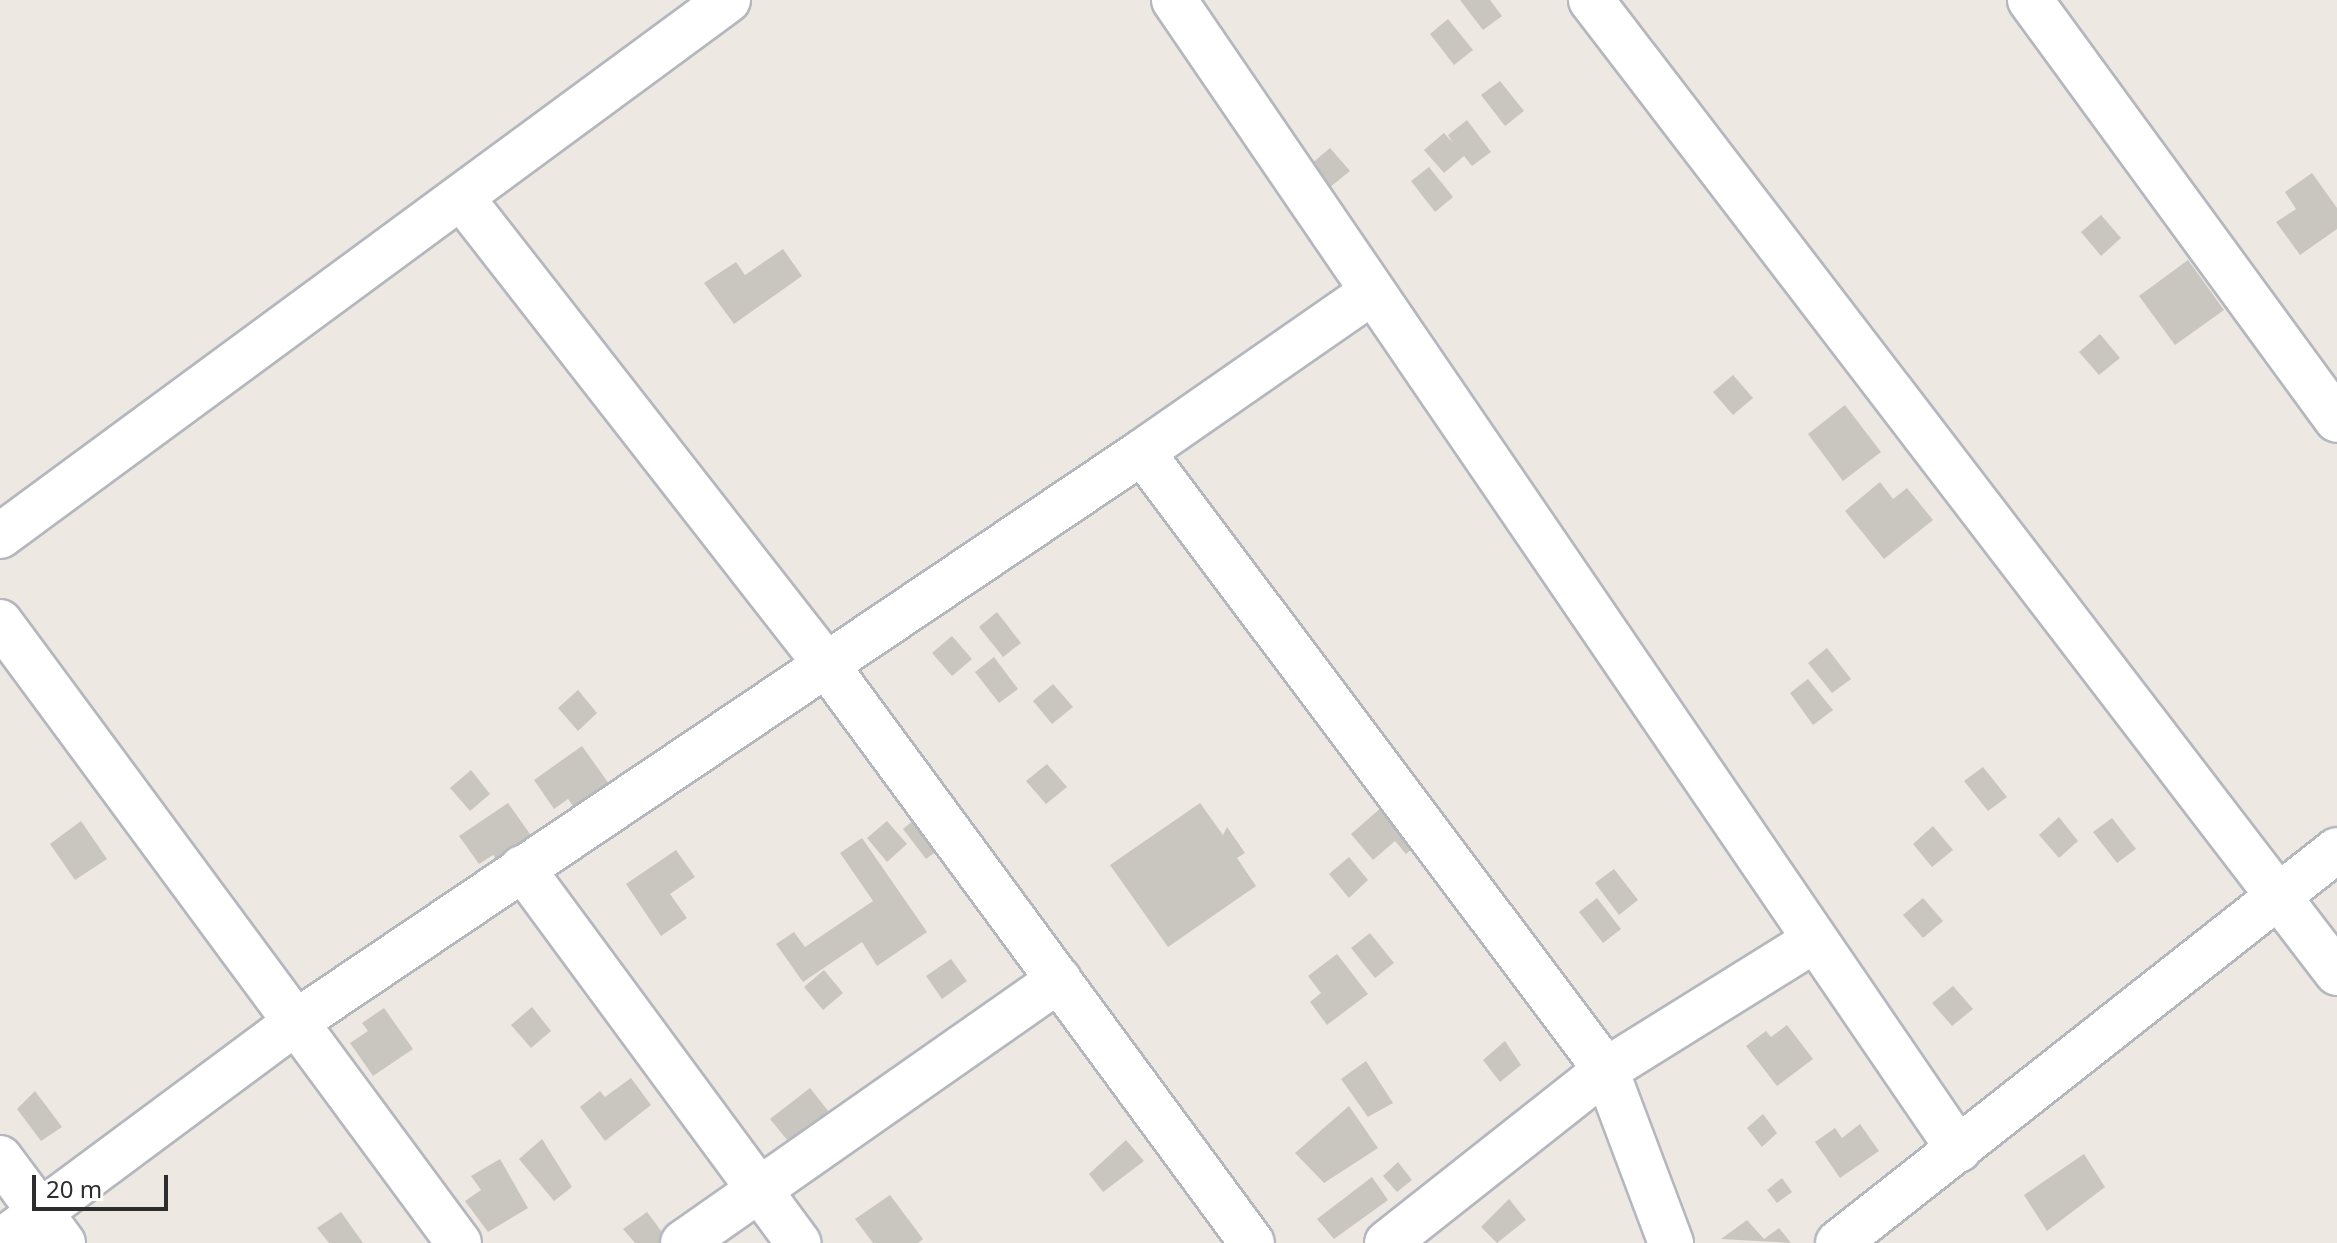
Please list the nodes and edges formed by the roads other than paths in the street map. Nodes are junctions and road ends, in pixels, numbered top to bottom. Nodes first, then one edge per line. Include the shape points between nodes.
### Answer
1 (728, 0) edge
2 (1174, 0) edge
3 (1591, 0) edge
4 (2030, 0) edge
5 (461, 197) junction
6 (1372, 292) junction
7 (2337, 420) edge
8 (1142, 452) junction
9 (0, 536) edge
10 (0, 622) edge
11 (825, 663) junction
12 (2337, 850) edge
13 (522, 868) junction
14 (2280, 893) junction
15 (1813, 941) junction
16 (2337, 973) edge
17 (1059, 980) junction
18 (296, 1022) junction
19 (1606, 1070) junction
20 (1959, 1150) junction
21 (0, 1158) edge
22 (760, 1192) junction
23 (52, 1228) edge
24 (0, 1242) edge
25 (459, 1243) edge
26 (683, 1243) edge
27 (798, 1243) edge
28 (1252, 1243) edge
29 (1387, 1243) edge
30 (1671, 1243) edge
31 (1838, 1243) edge

1 - 5 street
2 - 6 street
3 - 14 street
4 - 7 street
5 - 9 street
5 - 11 street
6 - 8 street
6 - 15 street
8 - 11 street
8 - 19 street
10 - 18 street
11 - 13 street
11 - 17 street
12 - 14 street
13 - 18 street
13 - 22 street
14 - 16 street
14 - 20 street
15 - 19 street
15 - 20 street
17 - 22 street
17 - 28 street
18 - 23 street
18 - 25 street
19 - 29 street
19 - 30 street
20 - 31 street
21 - 23 street
22 - 26 street
22 - 27 street
23 - 24 street

